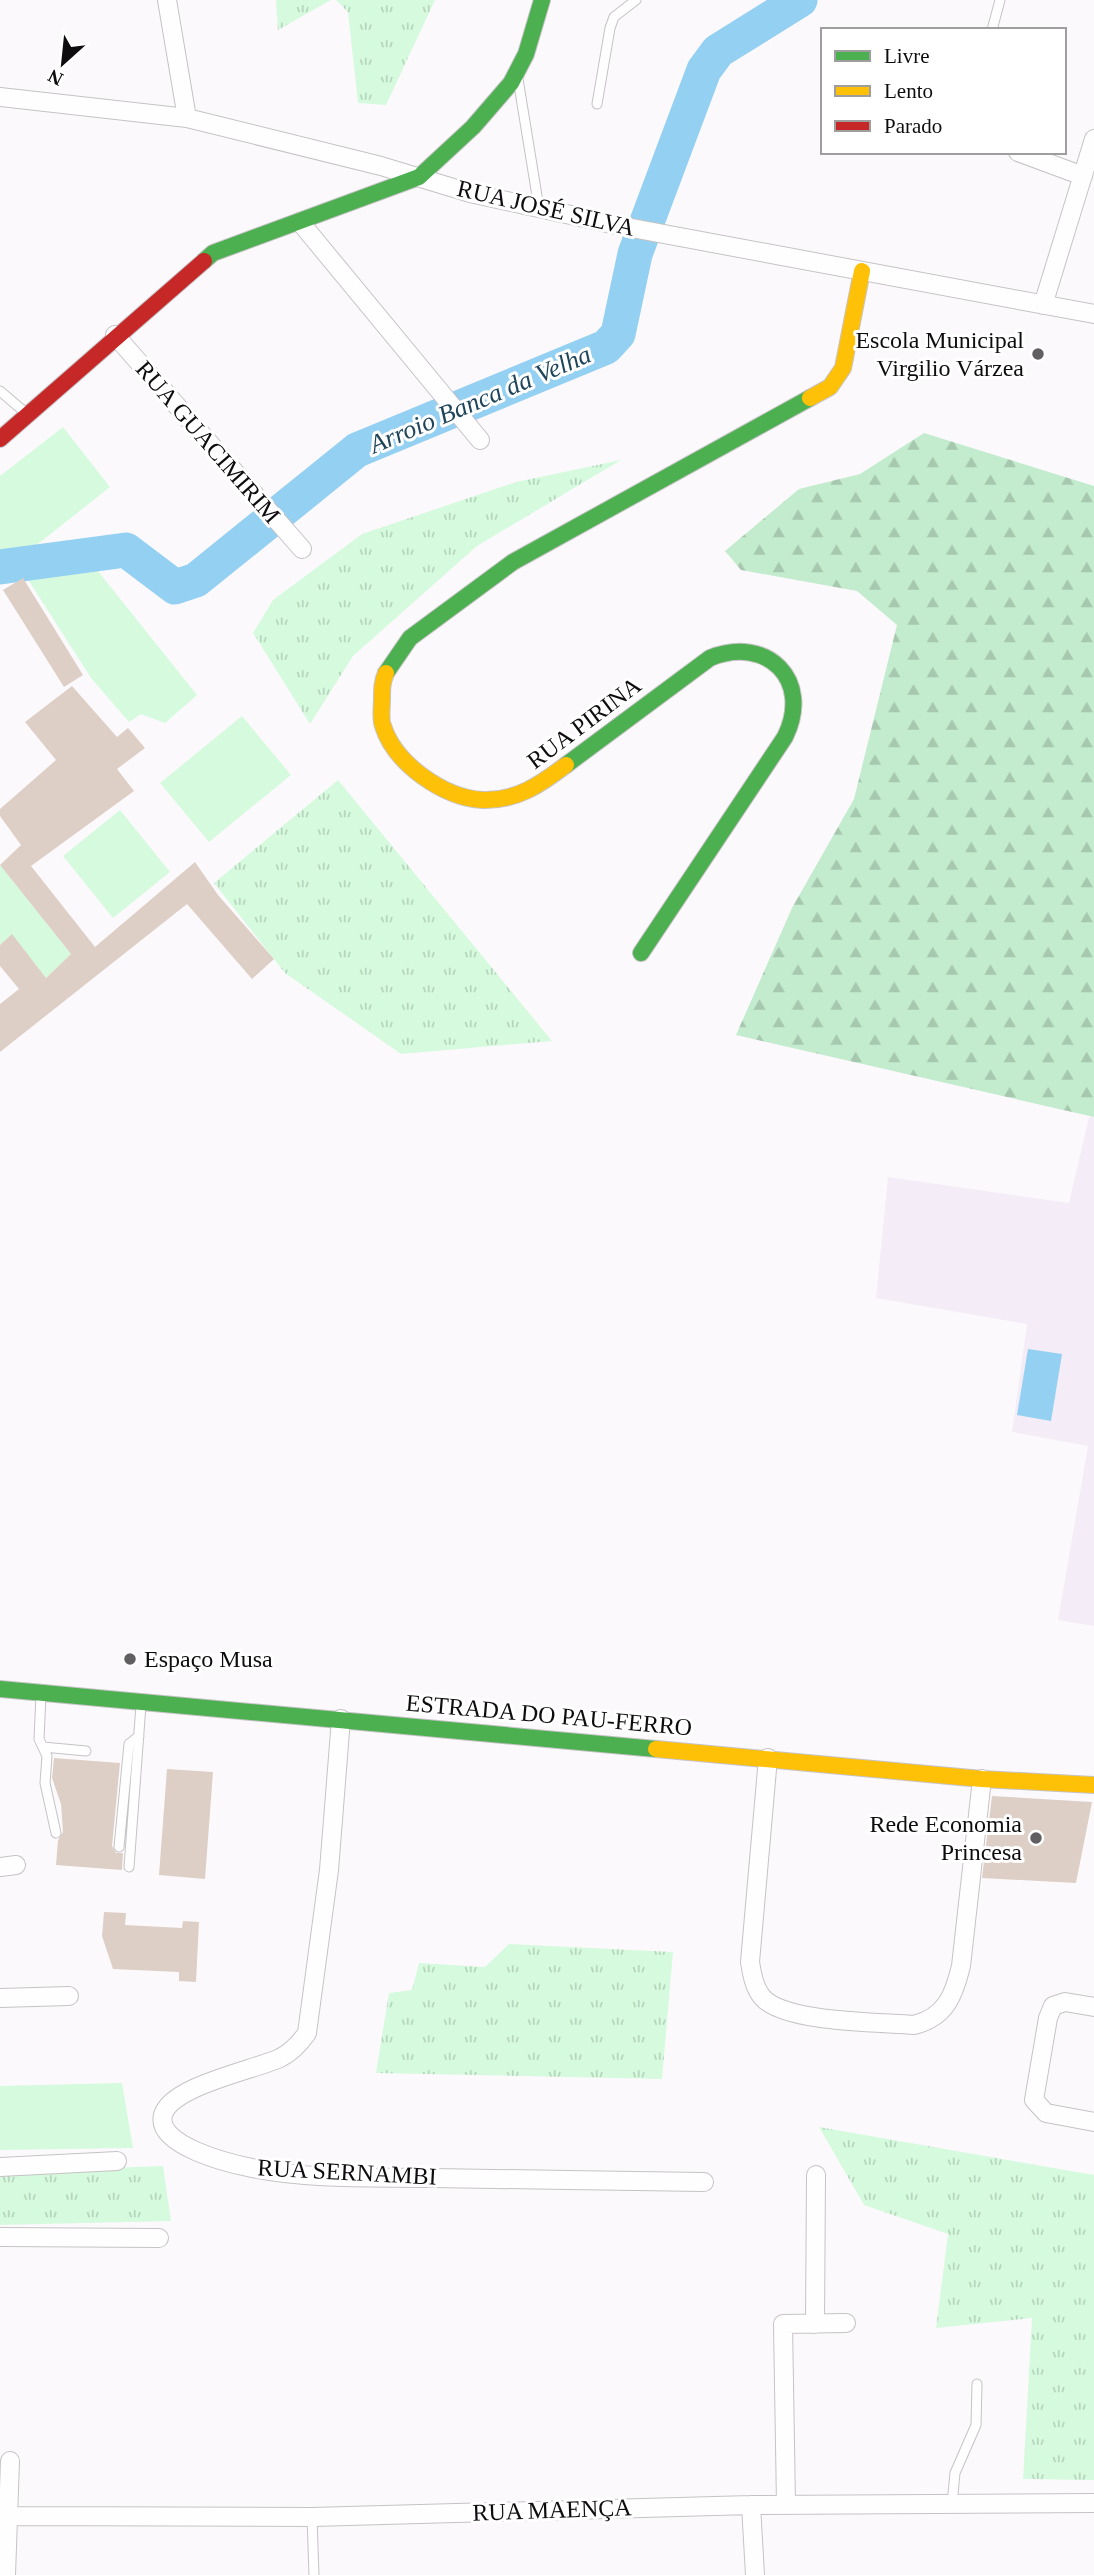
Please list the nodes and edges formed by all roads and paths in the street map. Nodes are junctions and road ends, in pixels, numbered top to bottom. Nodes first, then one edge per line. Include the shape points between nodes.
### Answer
1 (167, 0) edge
2 (542, 0) edge
3 (636, 0) edge
4 (1000, 0) edge
5 (993, 28) edge
6 (517, 73) junction
7 (0, 97) edge
8 (597, 104) dead end
9 (187, 118) junction
10 (1094, 139) edge
11 (1023, 154) edge
12 (1083, 176) junction
13 (419, 177) junction
14 (539, 208) junction
15 (300, 222) junction
16 (862, 271) junction
17 (1043, 304) junction
18 (1094, 314) edge
19 (115, 335) junction
20 (0, 391) edge
21 (29, 415) junction
22 (0, 439) edge
23 (480, 440) dead end
24 (302, 550) dead end
25 (641, 953) dead end
26 (0, 1689) edge
27 (41, 1693) junction
28 (141, 1702) junction
29 (341, 1719) junction
30 (139, 1736) junction
31 (43, 1747) junction
32 (86, 1751) dead end
33 (768, 1758) junction
34 (982, 1779) junction
35 (1094, 1785) edge
36 (55, 1833) dead end
37 (120, 1847) dead end
38 (129, 1867) dead end
39 (69, 1996) dead end
40 (0, 1998) edge
41 (1094, 2007) edge
42 (1094, 2122) edge
43 (117, 2161) dead end
44 (0, 2167) edge
45 (816, 2175) dead end
46 (704, 2182) dead end
47 (0, 2237) edge
48 (159, 2238) dead end
49 (815, 2323) junction
50 (846, 2323) dead end
51 (977, 2384) dead end
52 (10, 2460) dead end
53 (1094, 2503) edge
54 (952, 2504) junction
55 (751, 2505) junction
56 (786, 2505) junction
57 (10, 2516) junction
58 (312, 2517) junction
59 (6, 2575) edge
60 (314, 2575) edge
61 (755, 2575) edge

1 - 9 street
2 - 6 street via 533,38
3 - 8 lane via 614,17
4 - 5 lane
6 - 13 street via 440,161
6 - 14 lane
7 - 9 street, RUA JOSÉ SILVA
9 - 13 street, RUA JOSÉ SILVA
10 - 12 street
11 - 12 street
12 - 17 street
13 - 14 street, RUA JOSÉ SILVA
13 - 15 street
14 - 16 street, RUA JOSÉ SILVA
15 - 19 street via 213,253
15 - 23 street
16 - 17 street, RUA JOSÉ SILVA
16 - 25 street, RUA PIRINA via 843,368 830,387 513,562 410,638 382,681 382,725 396,750 429,781 459,796 484,800 536,788 710,658 735,650 760,653 781,668 793,689 794,715 785,737
17 - 18 street, RUA JOSÉ SILVA
19 - 21 street
19 - 24 street, RUA GUACIMIRIM
20 - 21 lane
21 - 22 street
26 - 27 street, ESTRADA DO PAU-FERRO
27 - 28 street, ESTRADA DO PAU-FERRO
27 - 31 lane via 39,1739
28 - 29 street, ESTRADA DO PAU-FERRO
28 - 30 lane
29 - 33 street, ESTRADA DO PAU-FERRO
29 - 46 street, RUA SERNAMBI via 329,1870 307,2033 281,2057 186,2092 171,2103 163,2114 169,2135 217,2160 291,2174
30 - 37 lane via 129,1744
30 - 38 lane
31 - 32 lane
31 - 36 lane
33 - 34 street, ESTRADA DO PAU-FERRO
33 - 34 street via 750,1962 764,1999 781,2009 810,2015 914,2025 930,2021 944,2009 955,1991 961,1966
34 - 35 street, ESTRADA DO PAU-FERRO
39 - 40 street
41 - 42 street via 1065,2002 1053,2006 1034,2100 1046,2113
43 - 44 street
45 - 49 street
47 - 48 street
49 - 50 street
49 - 56 street via 783,2324
51 - 54 lane via 976,2425 956,2473
52 - 57 street
53 - 54 street, RUA MAENÇA
54 - 56 street, RUA MAENÇA
55 - 56 street, RUA MAENÇA
55 - 58 street, RUA MAENÇA
55 - 61 street
57 - 58 street, RUA MAENÇA
57 - 59 street
58 - 60 lane

